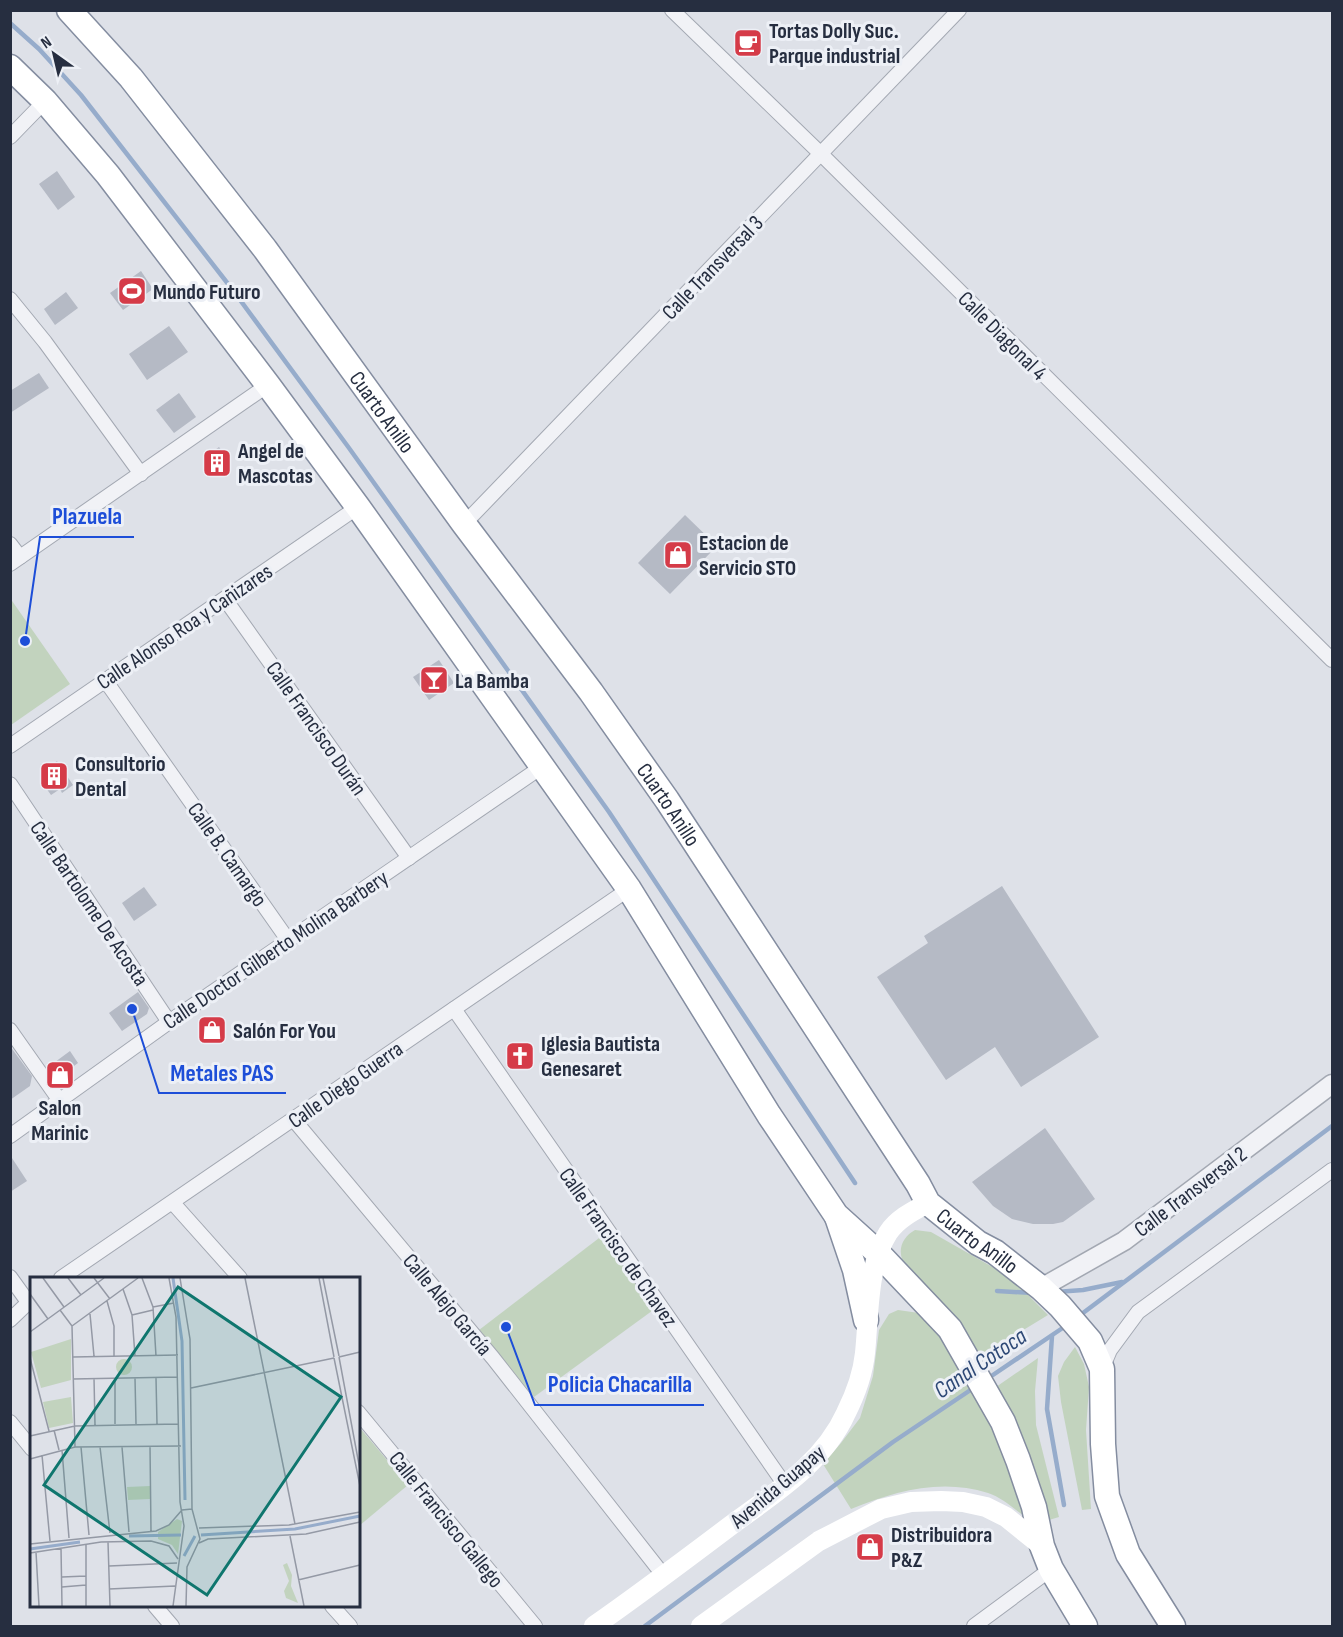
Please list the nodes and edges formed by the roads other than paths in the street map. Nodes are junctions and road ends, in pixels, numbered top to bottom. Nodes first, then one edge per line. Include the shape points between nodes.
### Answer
1 (69, 10) edge
2 (672, 10) edge
3 (959, 10) edge
4 (10, 67) edge
5 (45, 100) junction
6 (10, 136) edge
7 (821, 154) junction
8 (10, 298) edge
9 (268, 385) junction
10 (141, 474) junction
11 (358, 507) junction
12 (464, 524) junction
13 (10, 544) edge
14 (15, 561) edge
15 (225, 599) junction
16 (1332, 660) edge
17 (105, 680) junction
18 (10, 746) edge
19 (543, 766) junction
20 (10, 784) edge
21 (408, 858) junction
22 (629, 889) junction
23 (288, 940) junction
24 (454, 1009) junction
25 (169, 1022) junction
26 (10, 1030) edge
27 (1332, 1084) edge
28 (60, 1101) junction
29 (294, 1120) junction
30 (10, 1136) edge
31 (1332, 1170) edge
32 (173, 1203) junction
33 (928, 1203) junction
34 (836, 1215) junction
35 (878, 1253) junction
36 (10, 1277) edge
37 (65, 1277) edge
38 (239, 1277) edge
39 (1041, 1288) junction
40 (30, 1300) edge
41 (10, 1320) edge
42 (866, 1320) junction
43 (1102, 1369) junction
44 (360, 1414) edge
45 (10, 1422) edge
46 (30, 1447) edge
47 (785, 1485) junction
48 (1042, 1546) junction
49 (1051, 1569) junction
50 (664, 1576) junction
51 (157, 1607) edge
52 (334, 1607) edge
53 (1171, 1625) edge
54 (172, 1626) edge
55 (350, 1626) edge
56 (535, 1626) edge
57 (594, 1626) edge
58 (701, 1626) edge
59 (974, 1626) edge
60 (1085, 1626) edge

1 - 12 highway, Cuarto Anillo via 131,78 265,249
2 - 7 street, Calle Diagonal 4
3 - 7 street, Calle Transversal 3
4 - 5 highway
5 - 6 street
5 - 9 highway via 108,175
7 - 12 street, Calle Transversal 3
7 - 16 street, Calle Diagonal 4
8 - 10 street
9 - 10 street
9 - 11 highway
10 - 14 street
11 - 15 street, Calle Alonso Roa y Cañizares
11 - 19 highway
12 - 33 highway, Cuarto Anillo via 667,800
13 - 14 street
15 - 17 street, Calle Alonso Roa y Cañizares
15 - 21 street, Calle Francisco Durán
17 - 18 street, Calle Alonso Roa y Cañizares
17 - 23 street, Calle B. Camargo
19 - 21 street, Calle Doctor Gilberto Molina Barbery
19 - 22 highway
20 - 25 street, Calle Bartolome De Acosta
21 - 23 street, Calle Doctor Gilberto Molina Barbery
22 - 24 street, Calle Diego Guerra
22 - 34 highway
23 - 25 street, Calle Doctor Gilberto Molina Barbery
24 - 29 street, Calle Diego Guerra
24 - 47 street, Calle Francisco de Chavez
25 - 28 street, Calle Doctor Gilberto Molina Barbery
26 - 28 street
27 - 39 street, Calle Transversal 2 via 1124,1240
28 - 30 street, Calle Doctor Gilberto Molina Barbery
29 - 32 street, Calle Diego Guerra
29 - 50 street, Calle Alejo García via 493,1358
31 - 43 street via 1138,1312 1110,1350
32 - 37 street, Calle Diego Guerra
32 - 38 street
33 - 35 main road, Avenida Guapay via 908,1213 889,1231
33 - 39 highway, Cuarto Anillo
34 - 35 highway
34 - 42 highway via 855,1270
35 - 42 main road, Avenida Guapay
35 - 48 highway via 950,1329 988,1394 1018,1460
36 - 40 street
39 - 43 highway, Cuarto Anillo via 1090,1341
40 - 41 street
42 - 47 main road, Avenida Guapay via 865,1354 846,1414 811,1463
43 - 53 highway, Cuarto Anillo via 1107,1496 1128,1554
44 - 56 street, Calle Francisco Gallego
45 - 46 street
47 - 50 main road, Avenida Guapay
48 - 49 highway
48 - 58 main road via 986,1507 941,1501 881,1509 819,1541
49 - 59 street
49 - 60 highway
50 - 57 main road, Avenida Guapay
51 - 54 street
52 - 55 street

